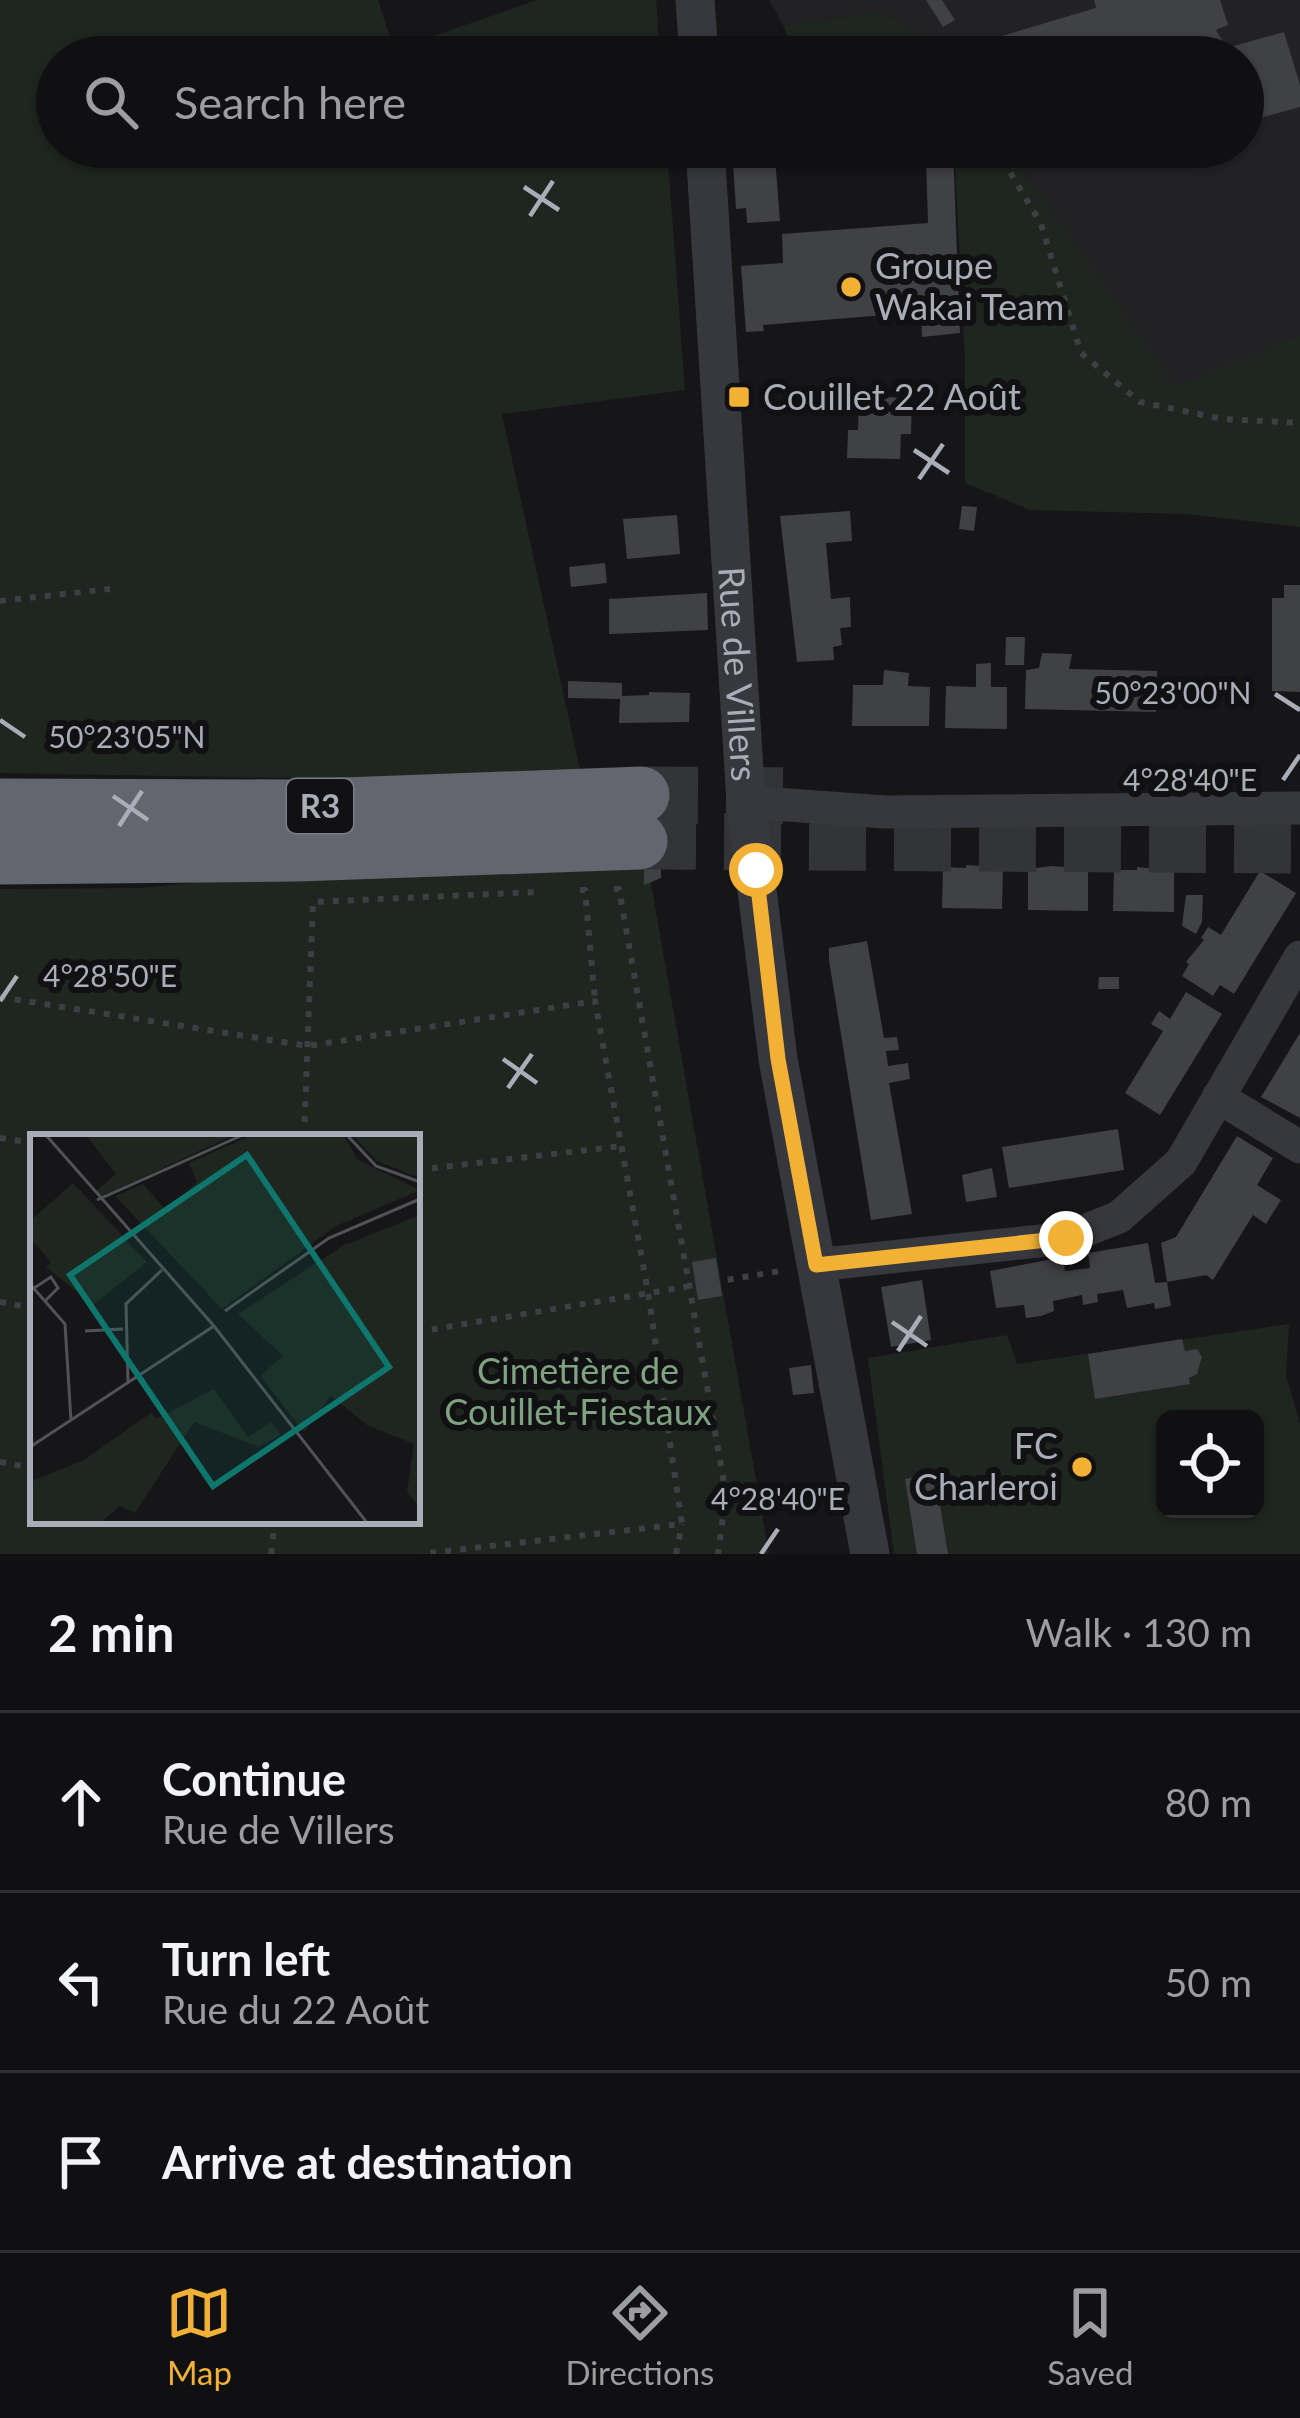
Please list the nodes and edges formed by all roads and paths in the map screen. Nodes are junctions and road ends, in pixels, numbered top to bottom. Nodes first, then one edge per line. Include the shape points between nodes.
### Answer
1 (695, 0) edge
2 (698, 36) edge
3 (706, 168) edge
4 (1008, 168) edge
5 (1300, 423) edge
6 (110, 589) dead end
7 (0, 601) edge
8 (746, 802) junction
9 (0, 807) edge
10 (1300, 808) edge
11 (0, 856) edge
12 (585, 890) junction
13 (562, 891) dead end
14 (539, 892) dead end
15 (1300, 958) edge
16 (0, 997) edge
17 (595, 1001) junction
18 (308, 1046) junction
19 (1218, 1097) junction
20 (304, 1134) edge
21 (0, 1138) edge
22 (30, 1143) edge
23 (622, 1147) junction
24 (1300, 1147) edge
25 (420, 1170) edge
26 (816, 1265) junction
27 (688, 1286) junction
28 (648, 1292) junction
29 (0, 1302) edge
30 (30, 1307) edge
31 (420, 1331) edge
32 (0, 1462) edge
33 (30, 1467) edge
34 (275, 1524) edge
35 (682, 1524) junction
36 (272, 1554) edge
37 (421, 1554) edge
38 (676, 1554) edge
39 (718, 1554) edge
40 (870, 1554) edge

1 - 2 street
3 - 8 street, Rue de Villers
4 - 5 path via 1041,224 1081,353 1140,402 1223,419
6 - 7 path
8 - 10 street via 885,812
8 - 26 street, Rue de Villers via 778,1059
9 - 11 highway, R3 via 640,818 276,854
12 - 13 path
12 - 17 path
12 - 27 path via 619,889
14 - 18 path via 313,902
15 - 19 street
16 - 18 path
17 - 18 path
17 - 23 path
18 - 20 path
19 - 24 street
19 - 26 street via 1180,1162 1119,1217 1066,1238
21 - 22 path
23 - 25 path
23 - 28 path
26 - 27 path
26 - 40 street, Rue de Villers
27 - 28 path
27 - 39 path via 725,1494
28 - 31 path
28 - 35 path
29 - 30 path
32 - 33 path
34 - 36 path
35 - 37 path
35 - 38 path

